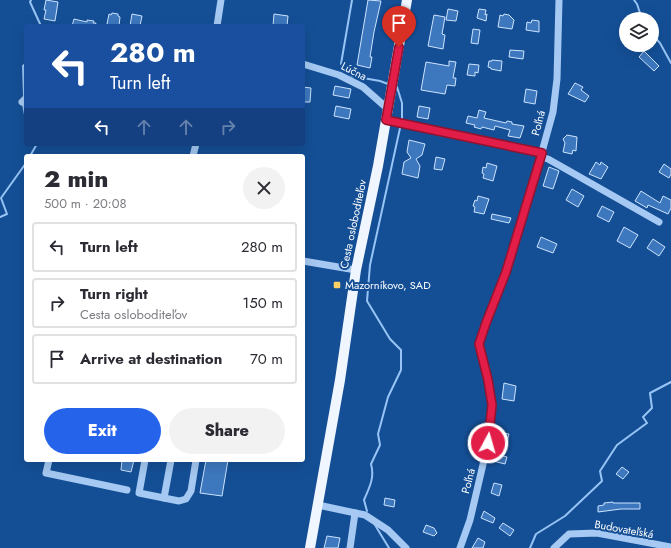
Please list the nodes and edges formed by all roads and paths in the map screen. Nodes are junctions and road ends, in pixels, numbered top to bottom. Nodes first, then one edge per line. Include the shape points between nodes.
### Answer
1 (221, 0) edge
2 (407, 0) edge
3 (559, 0) edge
4 (217, 24) edge
5 (305, 65) edge
6 (388, 109) junction
7 (386, 120) junction
8 (541, 155) junction
9 (659, 222) dead end
10 (305, 261) edge
11 (356, 270) junction
12 (48, 462) edge
13 (145, 462) edge
14 (171, 462) edge
15 (196, 462) edge
16 (128, 490) dead end
17 (164, 498) junction
18 (318, 505) junction
19 (355, 513) junction
20 (671, 547) edge
21 (310, 548) edge
22 (350, 548) edge
23 (406, 548) edge
24 (460, 548) edge
25 (554, 548) edge

1 - 4 street
2 - 6 main road, Cesta osloboditeľov
3 - 8 street, Poľná via 557,79 553,112
5 - 6 street, Lúčna via 332,72 363,87
6 - 7 main road, Cesta osloboditeľov
7 - 8 street
7 - 11 main road, Cesta osloboditeľov
8 - 9 street
8 - 24 street, Poľná via 506,272 479,344 492,405 488,443 470,520
10 - 11 street
11 - 18 main road, Cesta osloboditeľov
12 - 16 street via 46,473
13 - 17 street via 139,493
14 - 17 street
15 - 17 street via 191,491 186,499 179,501
18 - 19 street
18 - 21 main road, Cesta osloboditeľov
19 - 22 street
19 - 23 street via 365,515 388,530
20 - 25 street, Budovateľská via 596,533 569,534

